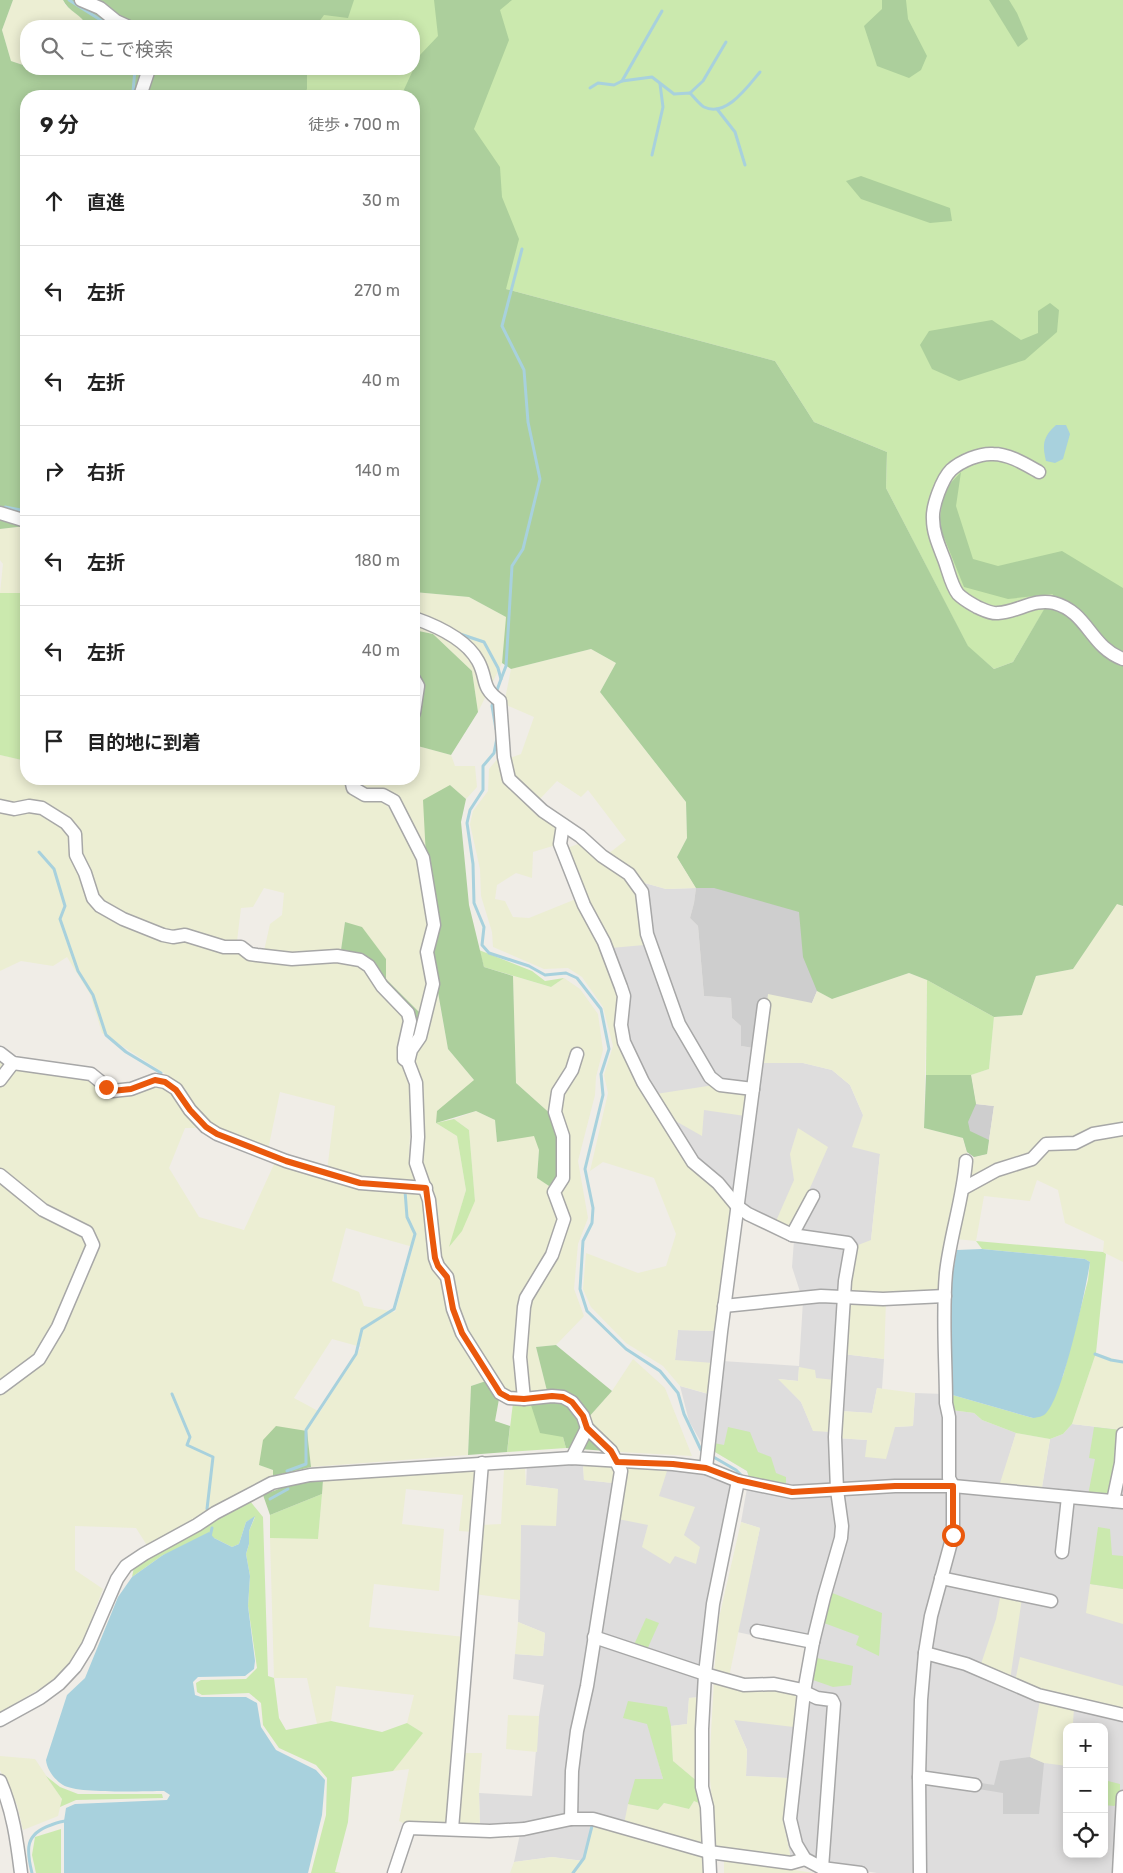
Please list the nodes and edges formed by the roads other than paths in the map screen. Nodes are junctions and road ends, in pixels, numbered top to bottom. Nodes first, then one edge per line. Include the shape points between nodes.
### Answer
1 (81, 0) edge
2 (115, 20) edge
3 (147, 75) edge
4 (142, 90) edge
5 (1039, 472) dead end
6 (1, 514) edge
7 (20, 519) edge
8 (420, 620) edge
9 (1123, 659) edge
10 (353, 785) edge
11 (0, 806) edge
12 (563, 824) junction
13 (764, 1005) dead end
14 (0, 1053) edge
15 (577, 1054) dead end
16 (408, 1062) junction
17 (13, 1063) junction
18 (0, 1080) edge
19 (753, 1089) junction
20 (1123, 1129) edge
21 (966, 1161) dead end
22 (0, 1176) edge
23 (426, 1188) junction
24 (964, 1188) junction
25 (813, 1196) dead end
26 (737, 1206) junction
27 (792, 1235) junction
28 (945, 1296) junction
29 (843, 1298) junction
30 (724, 1306) junction
31 (0, 1388) edge
32 (524, 1399) junction
33 (587, 1428) junction
34 (1123, 1434) edge
35 (572, 1458) junction
36 (617, 1462) junction
37 (482, 1463) junction
38 (707, 1464) junction
39 (744, 1482) junction
40 (953, 1486) junction
41 (837, 1490) junction
42 (1068, 1497) junction
43 (1118, 1501) edge
44 (1062, 1552) dead end
45 (941, 1578) junction
46 (1051, 1600) dead end
47 (757, 1631) dead end
48 (594, 1637) junction
49 (814, 1642) junction
50 (925, 1652) junction
51 (710, 1676) junction
52 (804, 1692) junction
53 (1123, 1715) edge
54 (0, 1720) edge
55 (919, 1777) junction
56 (0, 1782) edge
57 (974, 1785) dead end
58 (1123, 1797) edge
59 (571, 1819) junction
60 (452, 1829) junction
61 (715, 1853) junction
62 (805, 1859) junction
63 (822, 1868) junction
64 (21, 1873) edge
65 (394, 1873) edge
66 (710, 1873) edge
67 (862, 1873) edge
68 (920, 1873) edge
69 (1119, 1873) edge

1 - 2 street via 100,8
3 - 4 street
5 - 9 street via 1022,462 993,453 970,458 951,470 941,488 932,517 934,531 957,592 966,601 988,612 999,613 1047,602 1063,606 1079,617 1101,646
6 - 7 street
8 - 12 street via 463,643 478,661 489,693 500,701 509,780 543,811
10 - 16 street via 365,795 383,795 394,801 422,858 434,925 427,952 433,984 420,1037
11 - 16 street via 42,808 66,823 76,834 76,855 93,898 100,906 123,919 163,935 185,935 224,947 241,948 250,954 292,959 338,956 360,960 408,1013 410,1021 404,1059
12 - 19 street via 629,874 642,892 646,934 680,1024 710,1076 720,1084
12 - 26 street via 560,844 621,987 624,996 624,1042 642,1082 693,1162 718,1183
13 - 19 street
14 - 17 street
15 - 32 street via 572,1070 558,1092 555,1112 563,1136 563,1178 554,1192 564,1219 552,1255 526,1298 524,1308 520,1357
16 - 23 street via 416,1083 416,1163
17 - 18 street
17 - 23 street via 91,1074 112,1091 131,1089 155,1080 165,1082 176,1090 206,1127 236,1141 286,1161 360,1183
19 - 26 street
20 - 24 street via 1094,1134 1075,1143 1046,1144 1032,1159 998,1170
21 - 24 street
22 - 31 street via 43,1210 87,1232 93,1245 58,1327 39,1359
23 - 32 street via 435,1258 447,1277 462,1333 500,1393 509,1398
24 - 28 street via 946,1271
25 - 27 street
26 - 27 street
26 - 30 street
27 - 29 street via 848,1243 851,1247
28 - 29 street
28 - 40 street via 949,1478
29 - 30 street via 821,1296
29 - 41 street via 835,1438
30 - 38 street
32 - 33 street via 563,1397 572,1402 583,1416
33 - 35 street
33 - 36 street via 611,1451
34 - 43 street
35 - 36 street
35 - 37 street
36 - 38 street
36 - 48 street via 621,1471
37 - 54 street via 310,1475 272,1483 215,1513 126,1566 75,1666 40,1698
37 - 60 street
38 - 39 street
39 - 41 street via 792,1492
39 - 51 street via 713,1604
40 - 41 street
40 - 42 street
40 - 45 street via 953,1535
41 - 49 street via 841,1538
42 - 43 street
42 - 44 street
45 - 46 street
45 - 50 street
47 - 49 street
48 - 51 street
48 - 59 street via 577,1731
49 - 52 street
50 - 53 street via 966,1664 1038,1696
50 - 55 street
51 - 52 street via 744,1685 774,1684
51 - 61 street via 702,1729 702,1788
52 - 62 street via 790,1819 796,1844
52 - 63 street via 832,1700 834,1704
55 - 57 street
55 - 68 street
56 - 64 street via 16,1829
58 - 69 street
59 - 60 street via 524,1829
59 - 61 street via 593,1819
60 - 65 street via 409,1828
61 - 62 street via 791,1863
61 - 66 street
62 - 63 street
63 - 67 street

